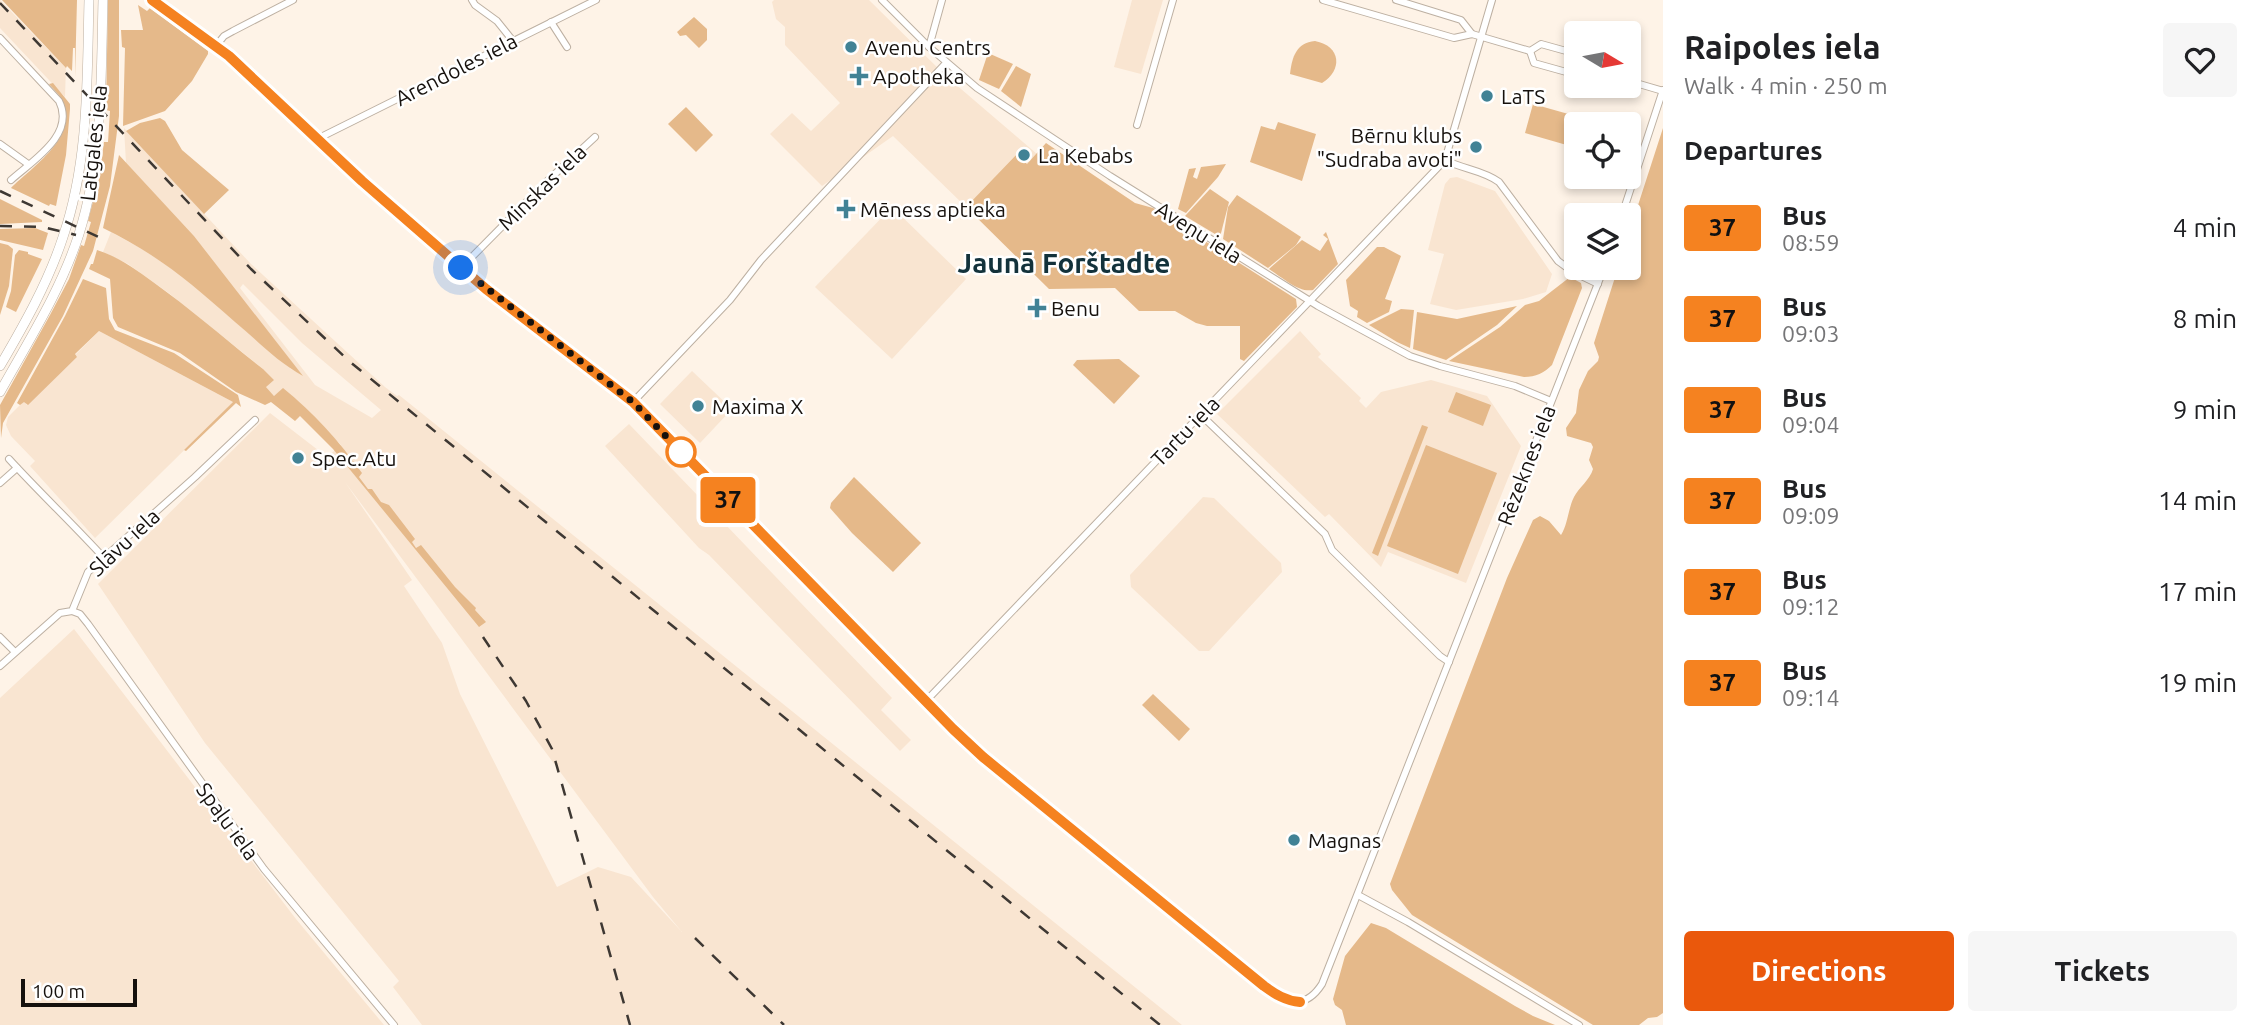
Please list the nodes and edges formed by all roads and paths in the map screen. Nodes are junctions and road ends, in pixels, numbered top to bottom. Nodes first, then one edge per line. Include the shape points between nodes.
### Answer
1 (89, 0) edge
2 (103, 0) edge
3 (152, 0) edge
4 (293, 0) edge
5 (472, 0) edge
6 (596, 0) edge
7 (882, 0) edge
8 (942, 0) edge
9 (1173, 0) edge
10 (1323, 0) edge
11 (1396, 0) edge
12 (1492, 0) edge
13 (551, 23) junction
14 (1472, 34) junction
15 (1482, 37) junction
16 (0, 38) edge
17 (513, 41) junction
18 (216, 46) junction
19 (567, 47) dead end
20 (929, 47) junction
21 (1564, 50) edge
22 (1530, 51) junction
23 (946, 63) junction
24 (1564, 71) edge
25 (1642, 84) edge
26 (1663, 90) edge
27 (1137, 125) dead end
28 (595, 137) dead end
29 (317, 139) junction
30 (0, 144) edge
31 (1445, 160) junction
32 (29, 164) junction
33 (11, 180) dead end
34 (1626, 203) edge
35 (461, 268) junction
36 (1600, 280) edge
37 (1598, 284) junction
38 (1310, 301) junction
39 (0, 366) edge
40 (0, 392) edge
41 (1551, 401) junction
42 (633, 402) junction
43 (1201, 415) junction
44 (255, 419) dead end
45 (9, 459) dead end
46 (17, 468) junction
47 (0, 483) edge
48 (104, 558) junction
49 (72, 611) junction
50 (0, 637) edge
51 (15, 652) junction
52 (1450, 662) junction
53 (0, 666) edge
54 (925, 702) junction
55 (1358, 895) junction
56 (394, 1025) edge
57 (1578, 1025) edge

1 - 39 street, Latgales iela via 84,139 74,198 50,271
2 - 40 street, Latgales iela via 99,135 84,216 60,282
3 - 18 street
4 - 18 street via 224,36
5 - 17 street
6 - 13 street, Arendoles iela
7 - 20 street, Aveņu iela
8 - 20 street
9 - 27 street
10 - 14 street via 1454,38
11 - 14 street via 1461,20
12 - 15 street
13 - 17 street, Arendoles iela
13 - 19 street
14 - 15 street
15 - 22 street
15 - 31 street
16 - 32 street via 59,101 64,113 55,140
17 - 29 street, Arendoles iela
18 - 29 street
20 - 23 street, Aveņu iela
21 - 22 street via 1541,44
22 - 24 street via 1534,63
23 - 38 street, Aveņu iela via 1017,115
23 - 42 street
25 - 26 street
26 - 34 street
28 - 35 street, Minskas iela
29 - 35 street
30 - 32 street
31 - 37 street via 1499,182 1558,261
31 - 38 street, Tartu iela
32 - 33 street
35 - 42 street
36 - 37 street, Rēzeknes iela
37 - 41 street, Rēzeknes iela
38 - 41 street, Aveņu iela via 1410,356
38 - 43 street, Tartu iela
41 - 52 street, Rēzeknes iela
42 - 54 street
43 - 52 street via 1325,534 1332,550
43 - 54 street, Tartu iela
44 - 48 street, Slāvu iela
45 - 46 street
46 - 47 street
46 - 48 street
48 - 49 street, Slāvu iela via 88,572
49 - 51 street via 60,613
49 - 56 street, Spaļu iela via 88,624 264,869
50 - 51 street
51 - 53 street
52 - 55 street, Rēzeknes iela
54 - 55 street, Rēzeknes iela via 983,757 1277,995 1300,1002 1322,985
55 - 57 street

